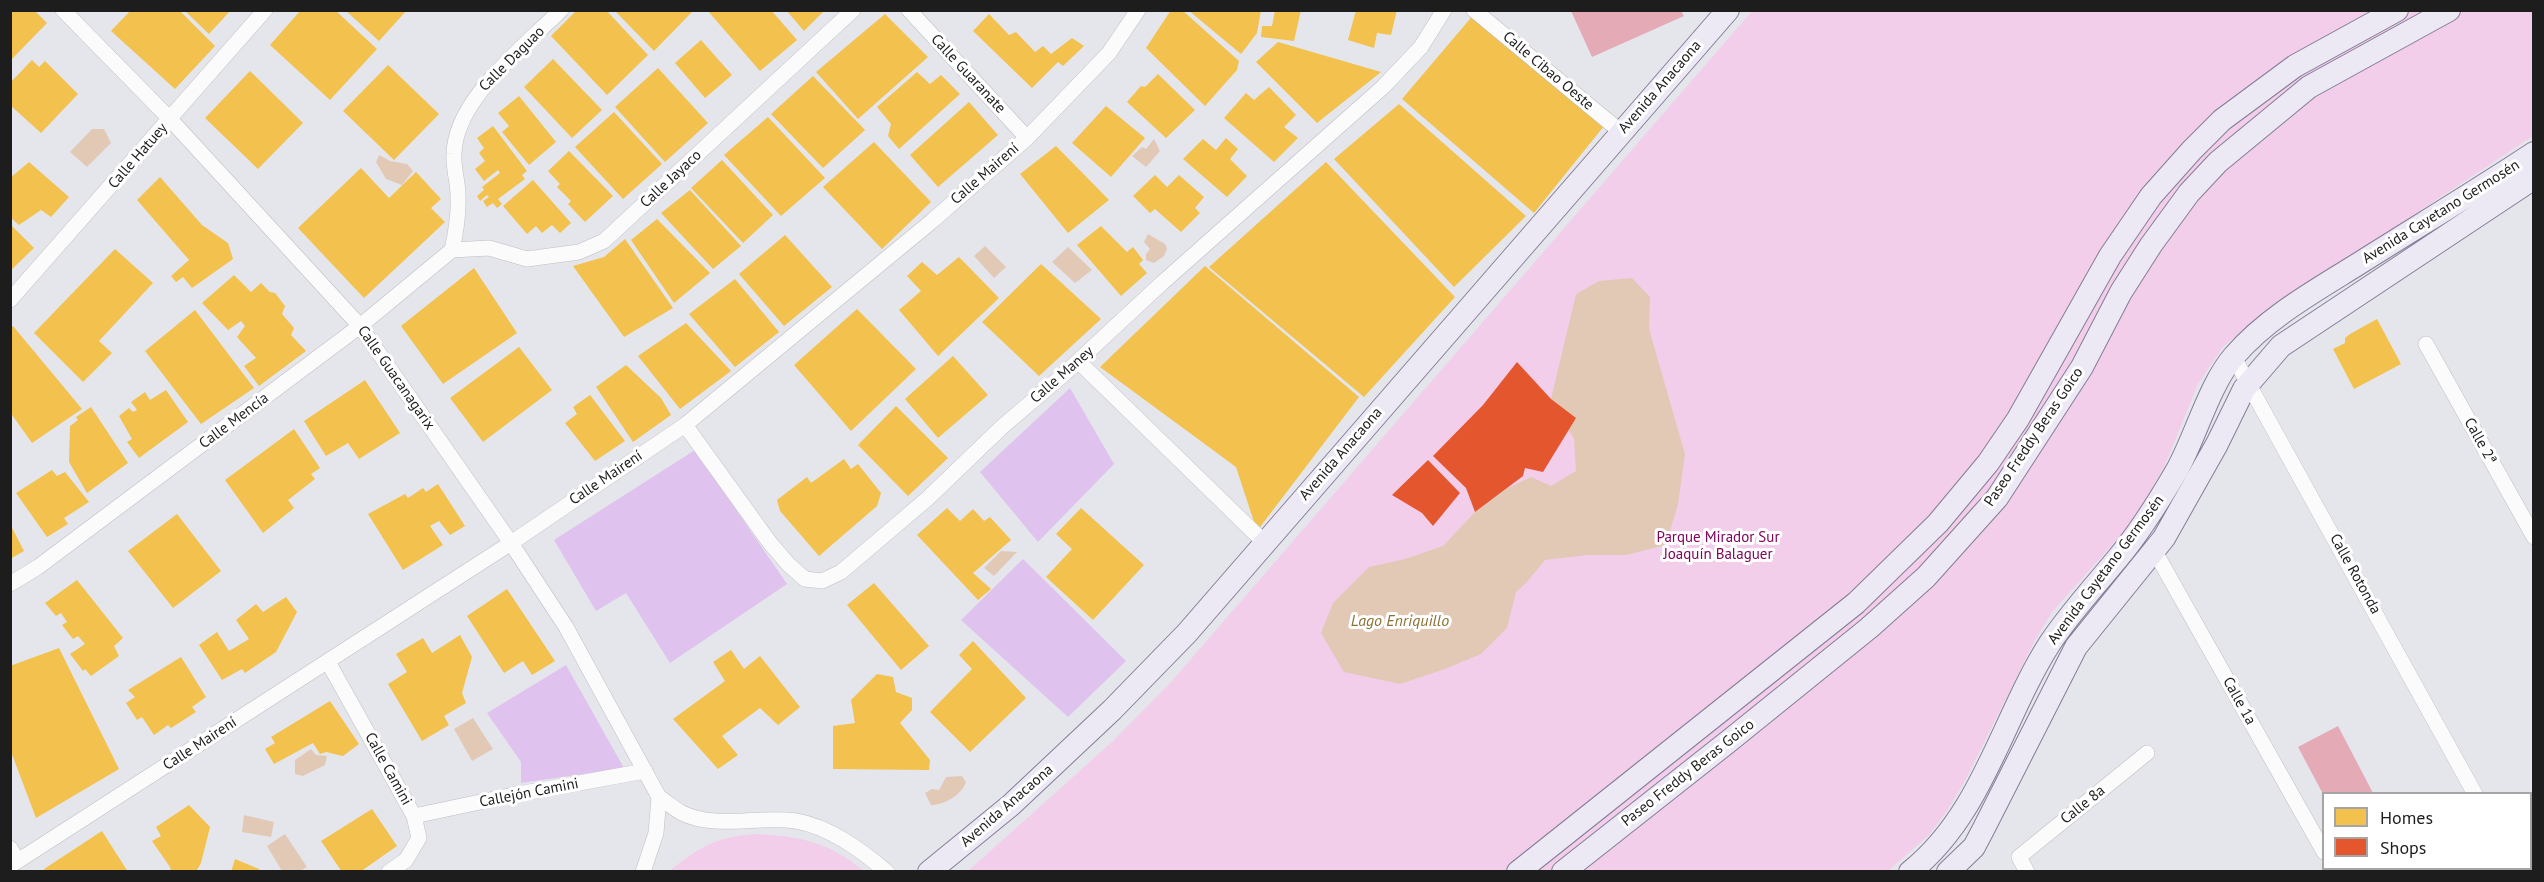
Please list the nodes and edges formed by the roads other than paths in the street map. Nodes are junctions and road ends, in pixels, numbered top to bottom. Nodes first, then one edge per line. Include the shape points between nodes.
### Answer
1 (63, 10) edge
2 (265, 10) edge
3 (561, 10) edge
4 (853, 10) edge
5 (909, 10) edge
6 (1138, 10) edge
7 (1444, 10) edge
8 (1474, 10) edge
9 (1728, 10) edge
10 (2397, 10) edge
11 (2449, 10) edge
12 (170, 119) junction
13 (1621, 132) junction
14 (1027, 138) junction
15 (2534, 153) edge
16 (2534, 178) edge
17 (452, 250) junction
18 (10, 300) edge
19 (360, 326) junction
20 (2426, 344) dead end
21 (2234, 356) junction
22 (1078, 362) junction
23 (2249, 381) junction
24 (685, 425) junction
25 (2534, 537) edge
26 (1264, 542) junction
27 (511, 543) junction
28 (2154, 550) junction
29 (10, 584) edge
30 (328, 662) junction
31 (2147, 753) dead end
32 (645, 771) junction
33 (2474, 792) edge
34 (659, 797) junction
35 (414, 816) junction
36 (2322, 848) edge
37 (13, 858) edge
38 (389, 872) edge
39 (643, 872) edge
40 (887, 872) edge
41 (929, 872) edge
42 (1518, 872) edge
43 (1563, 872) edge
44 (1910, 872) edge
45 (1948, 872) edge
46 (2027, 872) edge

1 - 12 street, Calle Guacanagarix
2 - 12 street, Calle Hatuey
3 - 17 street, Calle Daguao via 478,93 462,117 453,153 458,219
4 - 17 street, Calle Jayaco via 604,241 579,252 527,259 489,248
5 - 14 street, Calle Guaranate
6 - 14 street, Calle Mairení via 1109,53
7 - 22 street, Calle Maney via 1421,47 1383,87
8 - 13 street, Calle Cibao Oeste
9 - 13 street, Avenida Anacaona
10 - 42 street, Paseo Freddy Beras Goico via 2295,66 2222,120 2192,150 2151,196 2110,256 2018,419 1994,454 1922,539 1848,610
11 - 43 street, Paseo Freddy Beras Goico via 2309,87 2218,162 2151,245 2082,367 1997,498 1926,577 1869,628
12 - 18 street, Calle Hatuey
12 - 19 street, Calle Guacanagarix
13 - 26 street, Avenida Anacaona
14 - 24 street, Calle Mairení
15 - 21 street, Avenida Cayetano Germosén via 2292,305
16 - 23 street, Avenida Cayetano Germosén via 2281,346
17 - 19 street, Calle Mencía
19 - 27 street, Calle Guacanagarix
19 - 29 street, Calle Mencía
20 - 25 street, Calle 2ª
21 - 23 street, Calle Rotonda
21 - 44 street, Avenida Cayetano Germosén via 2158,503 2118,558 2069,614 1959,818 1947,837
22 - 24 street, Calle Maney via 871,548 842,572 822,581 805,579 789,565
22 - 26 street
23 - 28 street, Avenida Cayetano Germosén via 2184,505
23 - 33 street, Calle Rotonda
24 - 27 street, Calle Mairení
26 - 41 street, Avenida Anacaona via 1187,633 1112,710 1011,805
27 - 30 street, Calle Mairení
27 - 32 street, Calle Guacanagarix via 566,627
28 - 36 street, Calle 1a
28 - 45 street, Avenida Cayetano Germosén via 2076,647 1974,847
30 - 35 street, Calle Camini
30 - 37 street, Calle Mairení
31 - 46 street, Calle 8a via 2019,857
32 - 34 street, Calle Guacanagarix
32 - 35 street, Callejón Camini
34 - 39 street via 656,833
34 - 40 street, Calle Guacanagarix via 683,813 712,821 796,821 828,832 862,851
35 - 38 street, Calle Camini via 419,838 406,860

